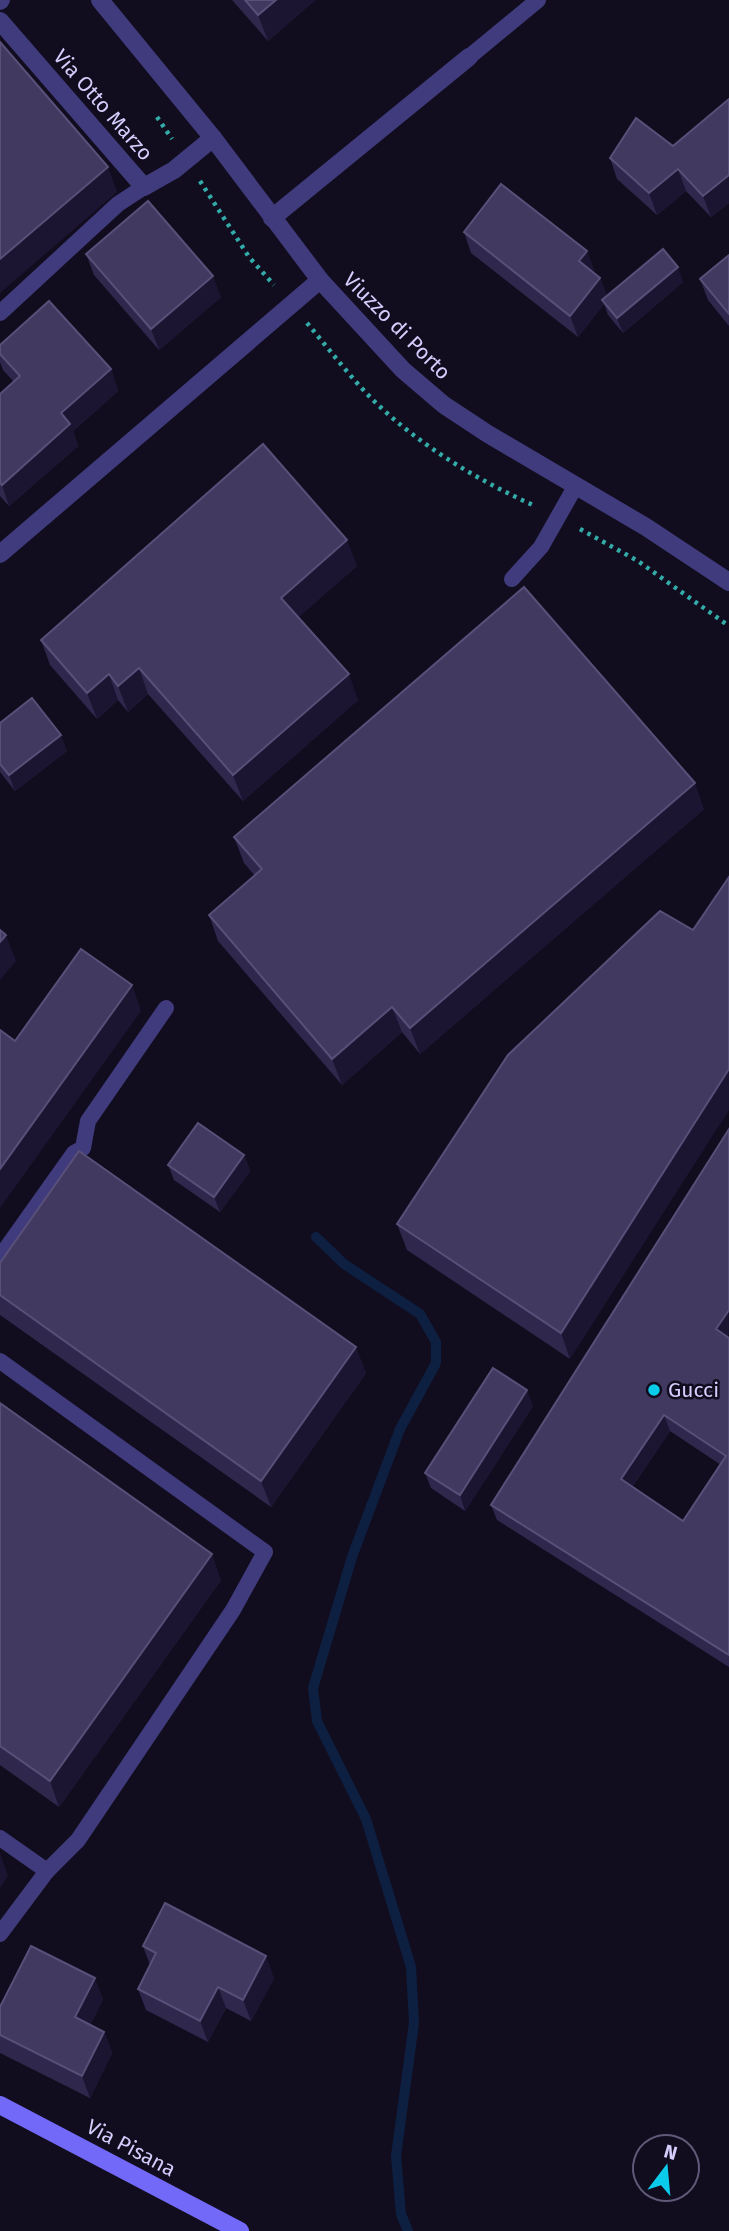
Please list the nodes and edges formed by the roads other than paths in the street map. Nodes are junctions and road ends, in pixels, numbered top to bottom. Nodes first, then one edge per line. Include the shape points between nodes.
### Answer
1 (100, 0) edge
2 (538, 0) edge
3 (0, 21) edge
4 (469, 57) joint
5 (213, 138) junction
6 (144, 187) junction
7 (272, 218) junction
8 (320, 280) junction
9 (0, 313) edge
10 (575, 487) junction
11 (0, 554) edge
12 (512, 579) dead end
13 (729, 582) edge
14 (166, 1008) dead end
15 (0, 1257) edge
16 (0, 1361) edge
17 (0, 1838) edge
18 (47, 1871) junction
19 (0, 1934) edge
20 (0, 2105) edge
21 (217, 2226) edge
22 (240, 2231) edge

1 - 5 street
2 - 4 lane
3 - 6 street, Via Otto Marzo
4 - 7 street
5 - 6 street, Via Otto Marzo via 174,170
5 - 7 street
6 - 9 lane via 118,204
7 - 8 street
8 - 10 street, Viuzzo di Porto via 403,370 444,405
8 - 11 street, Viuzzo di Porto
10 - 12 lane via 541,547
10 - 13 street, Viuzzo di Porto
14 - 15 lane via 88,1121 83,1148 74,1153
16 - 18 lane via 265,1552 233,1610 78,1840
17 - 18 lane
18 - 19 lane
20 - 21 main road, Via Pisana
21 - 22 main road, Via Pisana

